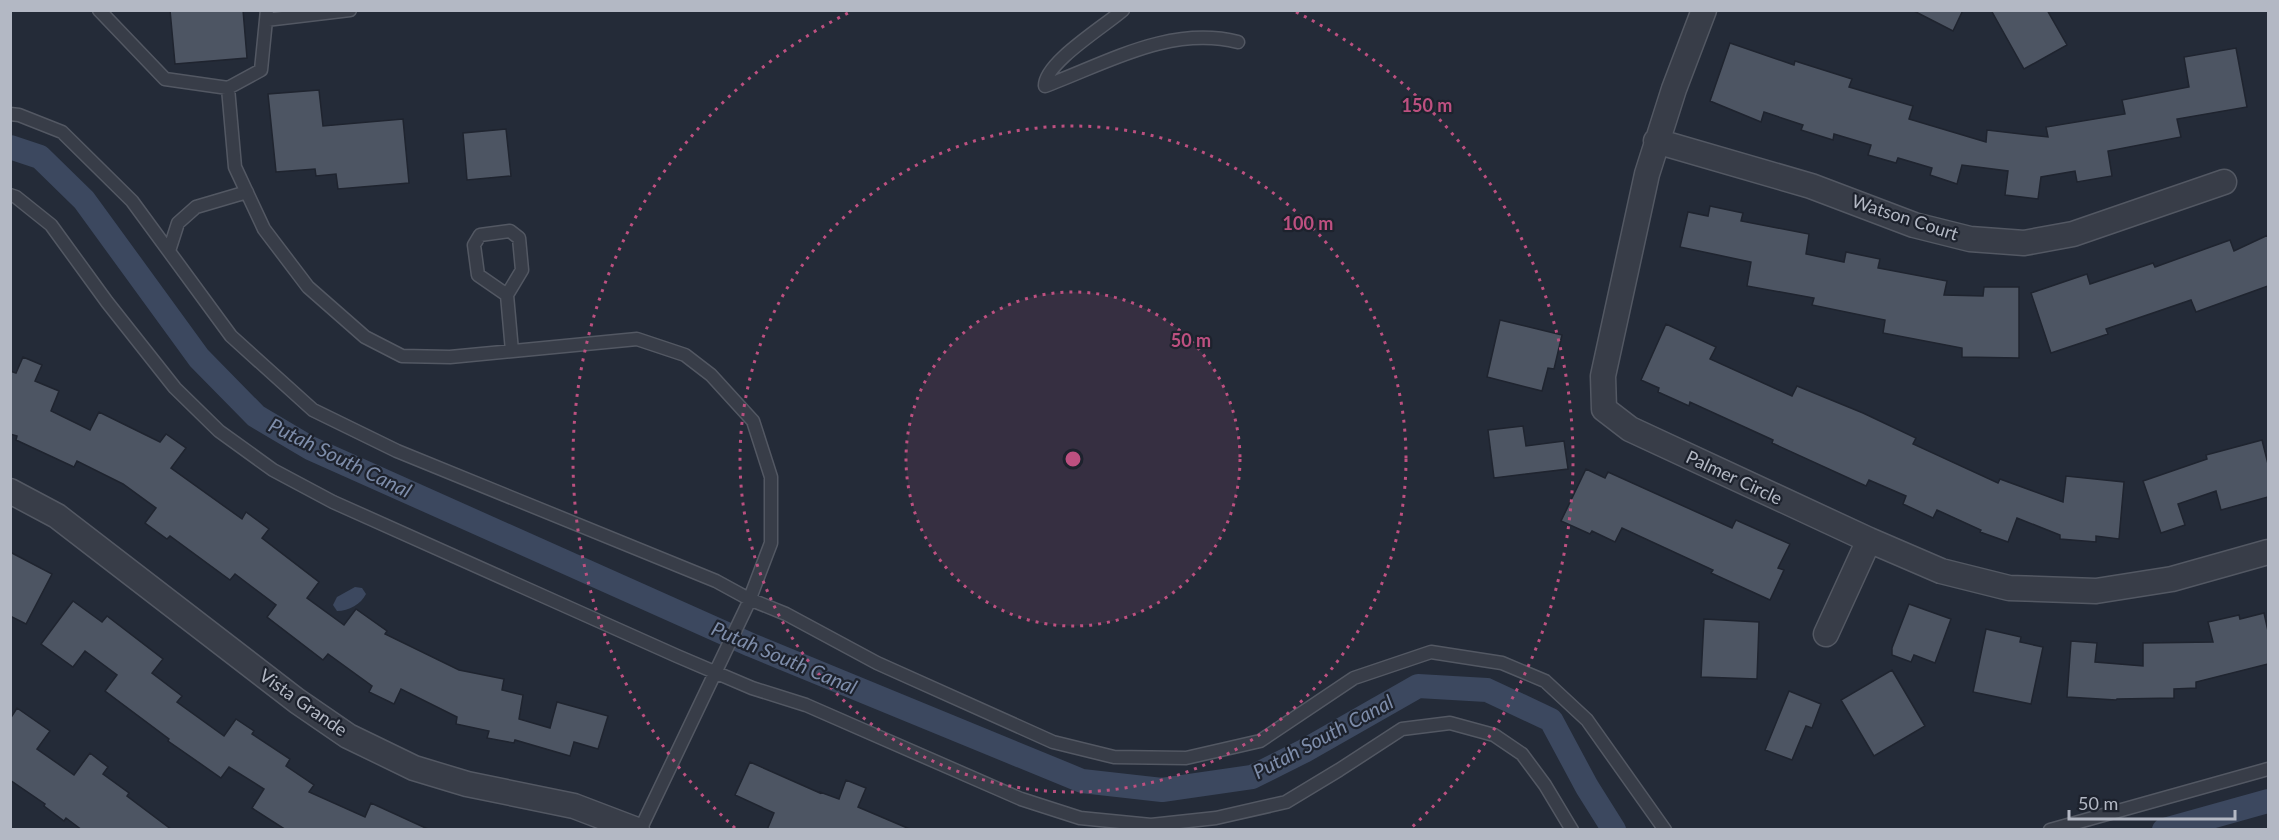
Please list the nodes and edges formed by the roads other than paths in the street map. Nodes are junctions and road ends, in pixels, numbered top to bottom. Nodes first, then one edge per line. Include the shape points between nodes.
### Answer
1 (99, 10) edge
2 (350, 10) edge
3 (1123, 10) edge
4 (1704, 10) edge
5 (266, 15) edge
6 (1238, 42) dead end
7 (228, 88) junction
8 (10, 114) edge
9 (1656, 141) junction
10 (2224, 182) dead end
11 (247, 192) junction
12 (10, 195) edge
13 (169, 251) junction
14 (507, 295) junction
15 (512, 351) junction
16 (10, 491) edge
17 (1869, 540) junction
18 (2268, 552) edge
19 (748, 602) junction
20 (1826, 634) dead end
21 (719, 667) junction
22 (2268, 770) edge
23 (639, 830) edge
24 (1572, 830) edge
25 (1665, 830) edge
26 (2050, 830) edge

1 - 7 lane via 165,79
2 - 5 lane
3 - 6 lane via 1054,64 1045,86 1141,47 1218,37
4 - 9 street, Palmer Circle
5 - 7 lane via 261,70
7 - 11 lane via 235,167
8 - 13 lane via 62,132 132,201
9 - 10 street, Watson Court via 1812,186 1914,225 1970,239 2024,243 2073,234
9 - 17 street, Palmer Circle via 1603,376 1604,409 1630,429
11 - 13 lane via 196,207 178,223
11 - 15 lane via 264,229 308,287 365,337 402,356 450,357
12 - 21 lane via 51,225 175,388 219,431 273,470 333,502
13 - 19 lane via 231,336 313,410 397,451 716,581
14 - 14 lane via 478,275 474,245 480,235 510,231 519,238 522,270
14 - 15 lane
15 - 19 lane via 637,339 685,355 711,375 753,421 771,477 771,543
16 - 23 street, Vista Grande via 57,516 348,736 414,768 467,784 574,806
17 - 18 street, Palmer Circle via 1941,571 2009,588 2096,591 2172,579
17 - 20 street
19 - 21 lane
19 - 25 lane via 786,614 877,663 1053,742 1114,757 1186,758 1260,741 1354,678 1431,652 1502,663 1545,681 1587,720
21 - 23 lane
21 - 24 lane via 752,688 806,705 1021,799 1080,818 1151,825 1216,818 1286,802 1402,729 1450,723 1494,735 1522,754
22 - 26 lane

